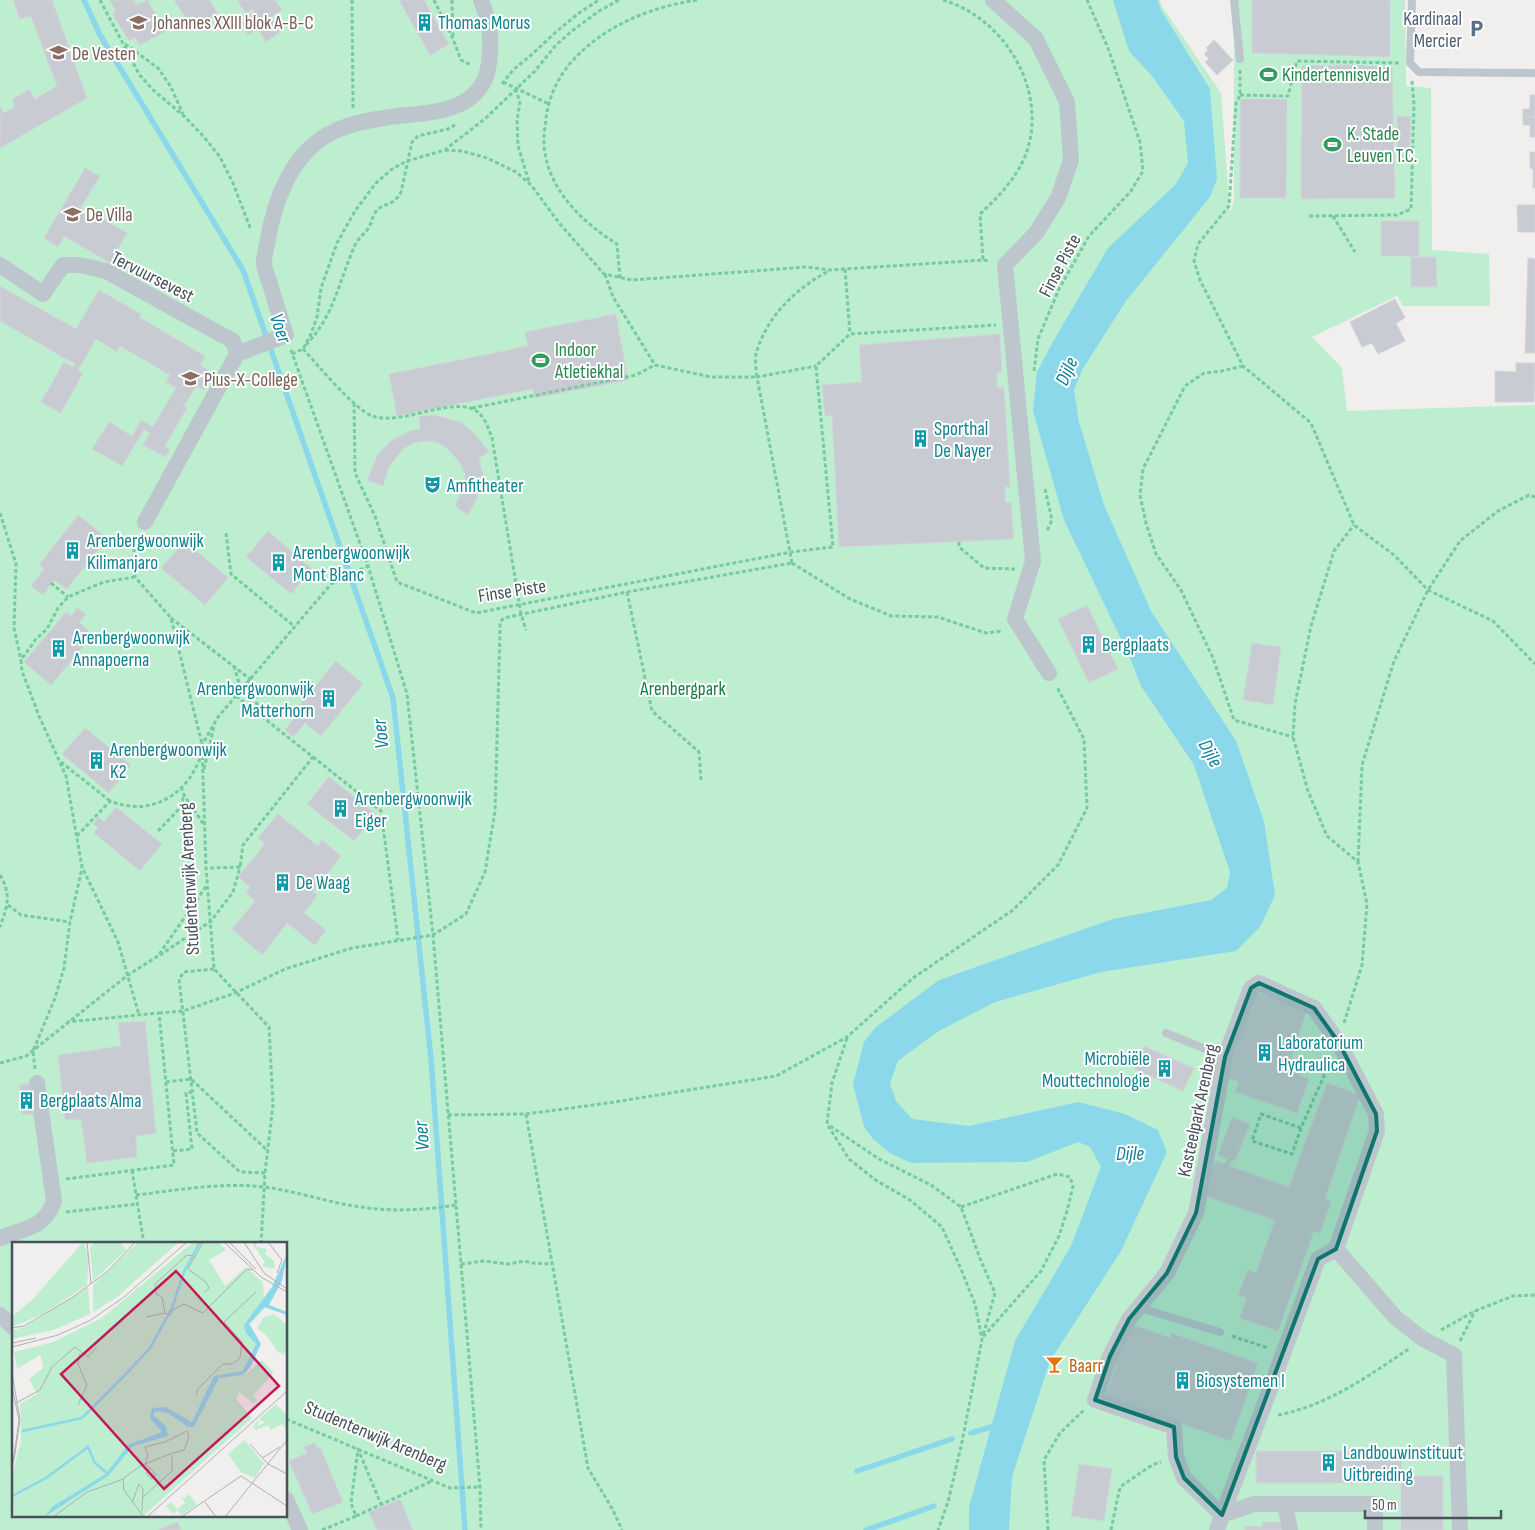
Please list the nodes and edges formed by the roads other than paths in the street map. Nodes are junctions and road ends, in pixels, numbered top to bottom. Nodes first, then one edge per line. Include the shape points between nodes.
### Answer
1 (481, 0) edge
2 (993, 0) edge
3 (1234, 0) edge
4 (1412, 0) edge
5 (1240, 59) road end
6 (1535, 73) edge
7 (0, 265) edge
8 (244, 351) junction
9 (145, 522) road end
10 (1049, 673) road end
11 (1166, 1033) dead end
12 (1225, 1057) junction
13 (37, 1083) dead end
14 (0, 1238) edge
15 (1336, 1249) junction
16 (1140, 1308) junction
17 (0, 1315) edge
18 (12, 1326) edge
19 (1220, 1332) road end
20 (288, 1503) edge
21 (1285, 1504) junction
22 (1219, 1523) edge
23 (300, 1530) edge
24 (1290, 1530) edge
25 (1375, 1530) edge
26 (1460, 1530) edge

1 - 8 street via 492,43 488,75 468,100 436,112 354,124 334,131 302,156 289,176 271,220 264,264 286,335
2 - 10 street via 1036,39 1067,102 1071,160 1058,198 1036,233 1005,265 1032,565 1016,619
3 - 5 lane
4 - 6 lane via 1410,63 1419,72
7 - 8 street, Tervuursevest via 43,294 63,265 106,271 233,341
8 - 9 street
11 - 12 lane
12 - 15 street, Kasteelpark Arenberg via 1251,988 1259,983 1314,1008 1338,1043 1376,1114 1377,1131
12 - 16 street, Kasteelpark Arenberg via 1196,1213 1167,1273
13 - 14 street via 54,1201 49,1214 34,1227
15 - 22 street via 1318,1259
15 - 26 street via 1396,1318 1423,1340 1454,1355
16 - 19 lane
16 - 22 street, Kasteelpark Arenberg via 1129,1319 1110,1356 1095,1400 1174,1427 1176,1456 1184,1478
17 - 18 street
20 - 23 street
21 - 22 street via 1254,1504
21 - 24 street
21 - 25 street via 1376,1504

